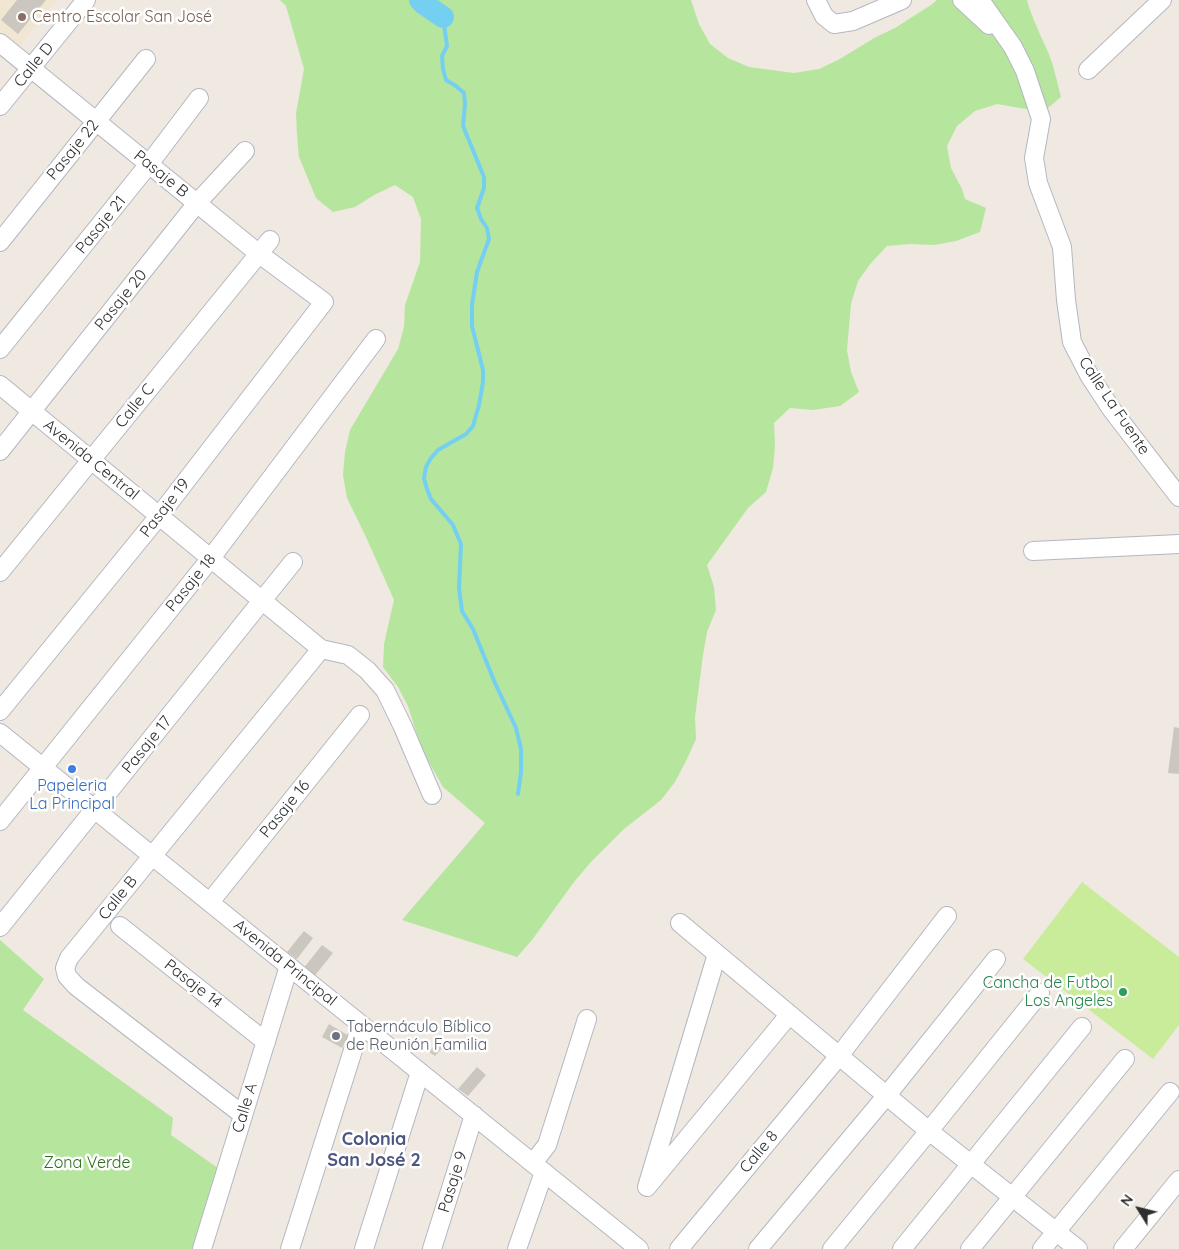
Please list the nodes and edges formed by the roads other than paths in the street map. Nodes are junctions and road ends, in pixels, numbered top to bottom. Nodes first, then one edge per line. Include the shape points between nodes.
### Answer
1 (86, 0) edge
2 (816, 0) edge
3 (902, 0) edge
4 (962, 0) edge
5 (980, 0) edge
6 (1162, 0) edge
7 (0, 43) edge
8 (1013, 47) junction
9 (146, 58) dead end
10 (31, 68) junction
11 (1088, 70) dead end
12 (199, 98) dead end
13 (0, 106) edge
14 (96, 121) junction
15 (245, 151) dead end
16 (150, 164) junction
17 (198, 204) junction
18 (0, 242) edge
19 (264, 247) junction
20 (324, 302) joint
21 (376, 339) dead end
22 (0, 349) edge
23 (0, 385) edge
24 (32, 411) junction
25 (0, 451) edge
26 (91, 460) junction
27 (1179, 497) edge
28 (159, 516) junction
29 (1179, 544) edge
30 (1034, 551) dead end
31 (211, 558) junction
32 (294, 562) dead end
33 (0, 572) edge
34 (263, 600) junction
35 (321, 649) junction
36 (0, 711) edge
37 (360, 715) dead end
38 (0, 733) edge
39 (43, 767) junction
40 (432, 795) dead end
41 (95, 809) junction
42 (0, 821) edge
43 (152, 856) junction
44 (210, 902) junction
45 (946, 916) dead end
46 (680, 923) dead end
47 (120, 926) dead end
48 (0, 927) edge
49 (717, 954) junction
50 (996, 959) dead end
51 (289, 966) junction
52 (1040, 993) dead end
53 (789, 1014) junction
54 (588, 1019) dead end
55 (362, 1025) junction
56 (1082, 1027) dead end
57 (266, 1042) junction
58 (838, 1056) junction
59 (1125, 1059) dead end
60 (420, 1072) junction
61 (1170, 1092) dead end
62 (887, 1095) junction
63 (243, 1115) junction
64 (474, 1115) junction
65 (930, 1130) junction
66 (971, 1164) junction
67 (538, 1167) junction
68 (1179, 1180) edge
69 (1013, 1197) junction
70 (1057, 1231) junction
71 (202, 1249) edge
72 (290, 1249) edge
73 (364, 1249) edge
74 (432, 1249) edge
75 (517, 1249) edge
76 (640, 1249) edge
77 (679, 1249) edge
78 (758, 1249) edge
79 (832, 1249) edge
80 (902, 1249) edge
81 (970, 1249) edge
82 (1042, 1249) edge
83 (1078, 1249) edge
84 (1123, 1249) edge

1 - 10 street, Calle D
2 - 3 street via 824,16 834,24 853,20
4 - 8 street
5 - 8 street, Calle La Fuente
6 - 11 street
7 - 10 street, Pasaje B
8 - 27 street, Calle La Fuente via 1041,119 1034,158 1038,183 1062,247 1072,342 1112,410
9 - 14 street, Pasaje 22
10 - 13 street, Calle D
10 - 14 street, Pasaje B
12 - 16 street, Pasaje 21
14 - 16 street, Pasaje B
14 - 18 street, Pasaje 22
15 - 17 street, Pasaje 20
16 - 17 street, Pasaje B
16 - 22 street, Pasaje 21
17 - 19 street, Pasaje B
17 - 24 street, Pasaje 20
19 - 20 street, Pasaje B
19 - 26 street, Calle C
20 - 28 street, Pasaje 19
21 - 31 street, Pasaje 18
23 - 24 street, Avenida Central
24 - 25 street, Pasaje 20
24 - 26 street, Avenida Central
26 - 28 street, Avenida Central
26 - 33 street, Calle C
28 - 31 street, Avenida Central
28 - 36 street, Pasaje 19
29 - 30 street
31 - 34 street, Avenida Central
31 - 39 street, Pasaje 18
32 - 34 street, Pasaje 17
34 - 35 street, Avenida Central
34 - 41 street, Pasaje 17
35 - 40 street via 348,655 385,690
35 - 43 street, Calle B
37 - 44 street, Pasaje 16
38 - 39 street, Avenida Principal
39 - 41 street, Avenida Principal
39 - 42 street, Pasaje 18
41 - 43 street, Avenida Principal
41 - 48 street, Pasaje 17
43 - 44 street, Avenida Principal
43 - 63 street, Calle B via 69,958 65,971 71,982
44 - 51 street, Avenida Principal
45 - 58 street, Calle 8
46 - 49 street
47 - 57 street, Pasaje 14
49 - 53 street
49 - 53 street via 647,1187
50 - 62 street
51 - 55 street, Avenida Principal
51 - 57 street, Calle A
52 - 65 street
53 - 58 street
54 - 67 street
55 - 60 street, Avenida Principal
55 - 72 street
56 - 66 street
57 - 63 street, Calle A
58 - 62 street
58 - 77 street, Calle 8
59 - 69 street
60 - 64 street, Avenida Principal
60 - 73 street
61 - 70 street
62 - 65 street
62 - 78 street
63 - 71 street, Calle A
64 - 67 street, Avenida Principal
64 - 74 street, Pasaje 9
65 - 66 street
65 - 79 street
66 - 69 street
66 - 80 street
67 - 75 street
67 - 76 street, Avenida Principal
68 - 84 street
69 - 70 street
69 - 81 street
70 - 82 street
70 - 83 street

